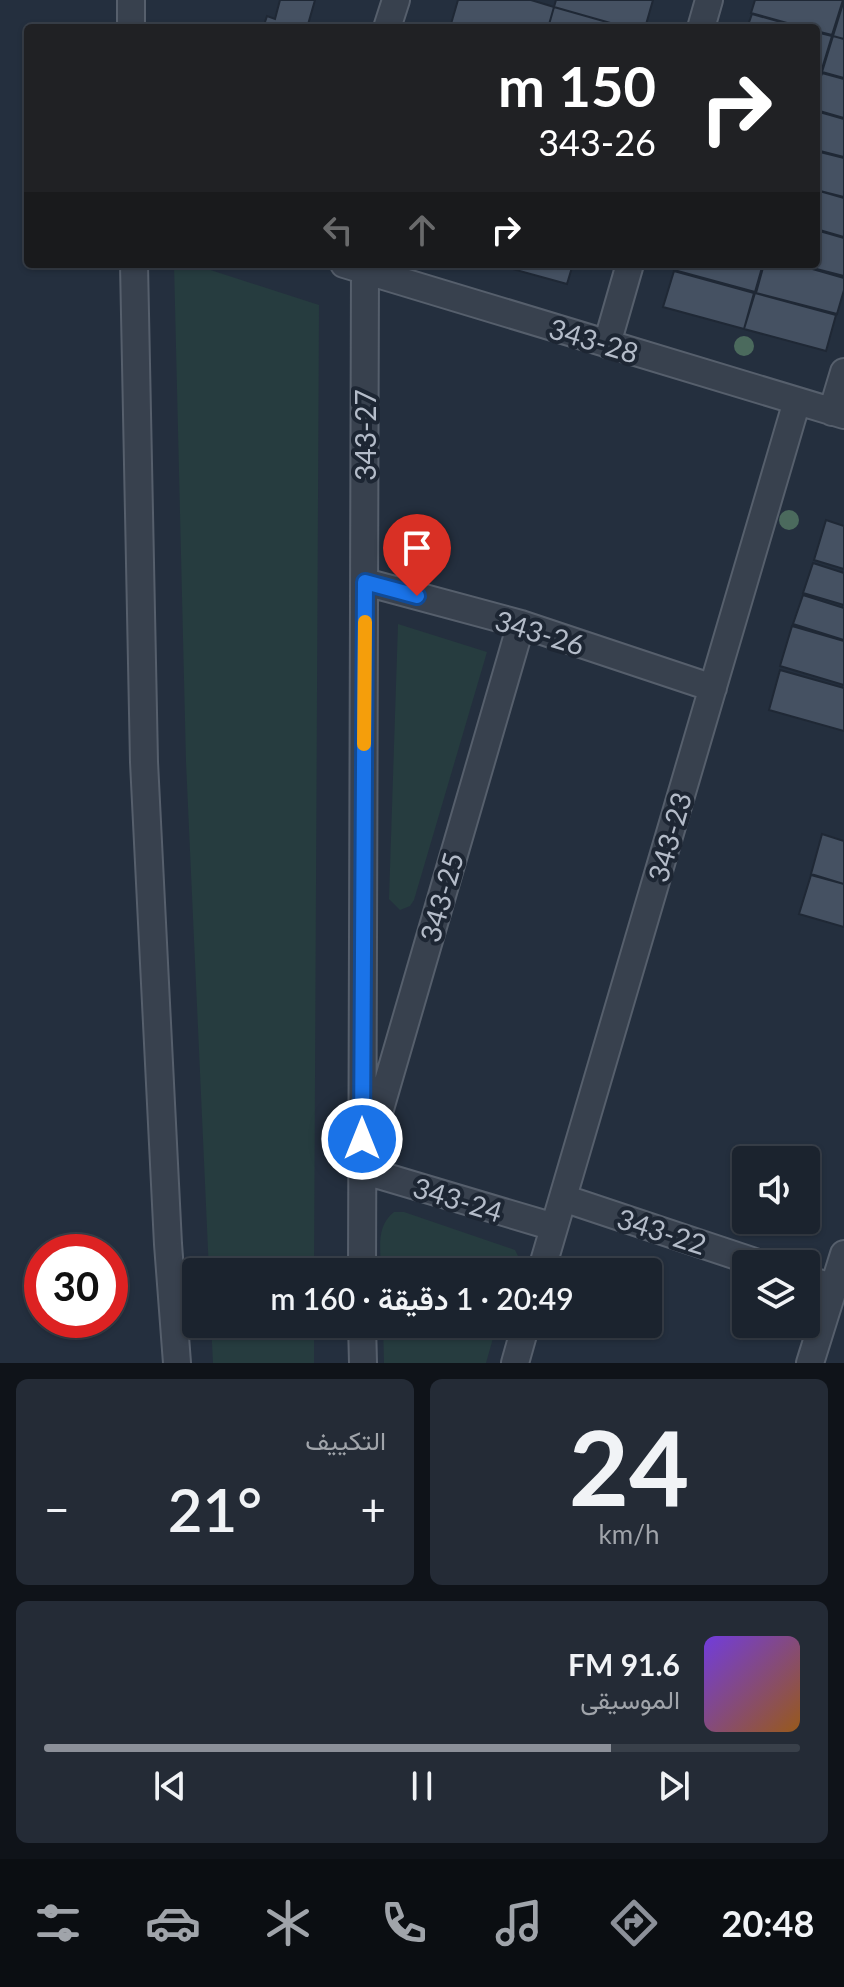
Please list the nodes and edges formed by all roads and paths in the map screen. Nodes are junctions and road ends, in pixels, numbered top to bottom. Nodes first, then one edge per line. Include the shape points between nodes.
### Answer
1 (131, 0) edge
2 (396, 0) edge
3 (709, 0) edge
4 (131, 24) edge
5 (388, 24) edge
6 (702, 24) edge
7 (134, 268) edge
8 (355, 268) edge
9 (358, 268) edge
10 (629, 268) edge
11 (607, 344) junction
12 (844, 372) edge
13 (797, 401) junction
14 (838, 414) edge
15 (365, 582) junction
16 (521, 624) junction
17 (713, 688) junction
18 (362, 1170) junction
19 (563, 1198) junction
20 (554, 1227) junction
21 (732, 1254) edge
22 (844, 1254) edge
23 (362, 1258) edge
24 (545, 1258) edge
25 (820, 1284) edge
26 (834, 1288) junction
27 (362, 1338) edge
28 (522, 1338) edge
29 (177, 1363) edge
30 (363, 1363) edge
31 (515, 1363) edge
32 (810, 1363) edge

1 - 4 street
2 - 5 street
3 - 6 street
7 - 29 street via 144,762
8 - 15 street, 343-27
9 - 11 street, 343-28
10 - 11 street
11 - 13 street, 343-28
12 - 14 street
13 - 14 street, 343-28
13 - 17 street, 343-23
15 - 16 street, 343-26
15 - 18 street, 343-27
16 - 17 street, 343-26
16 - 18 street, 343-25
17 - 19 street, 343-23
18 - 20 street, 343-24
18 - 23 street, 343-27
19 - 20 street, 343-23
19 - 21 street, 343-22
20 - 24 street, 343-23
22 - 26 street
25 - 26 street
26 - 32 street
27 - 30 street
28 - 31 street

